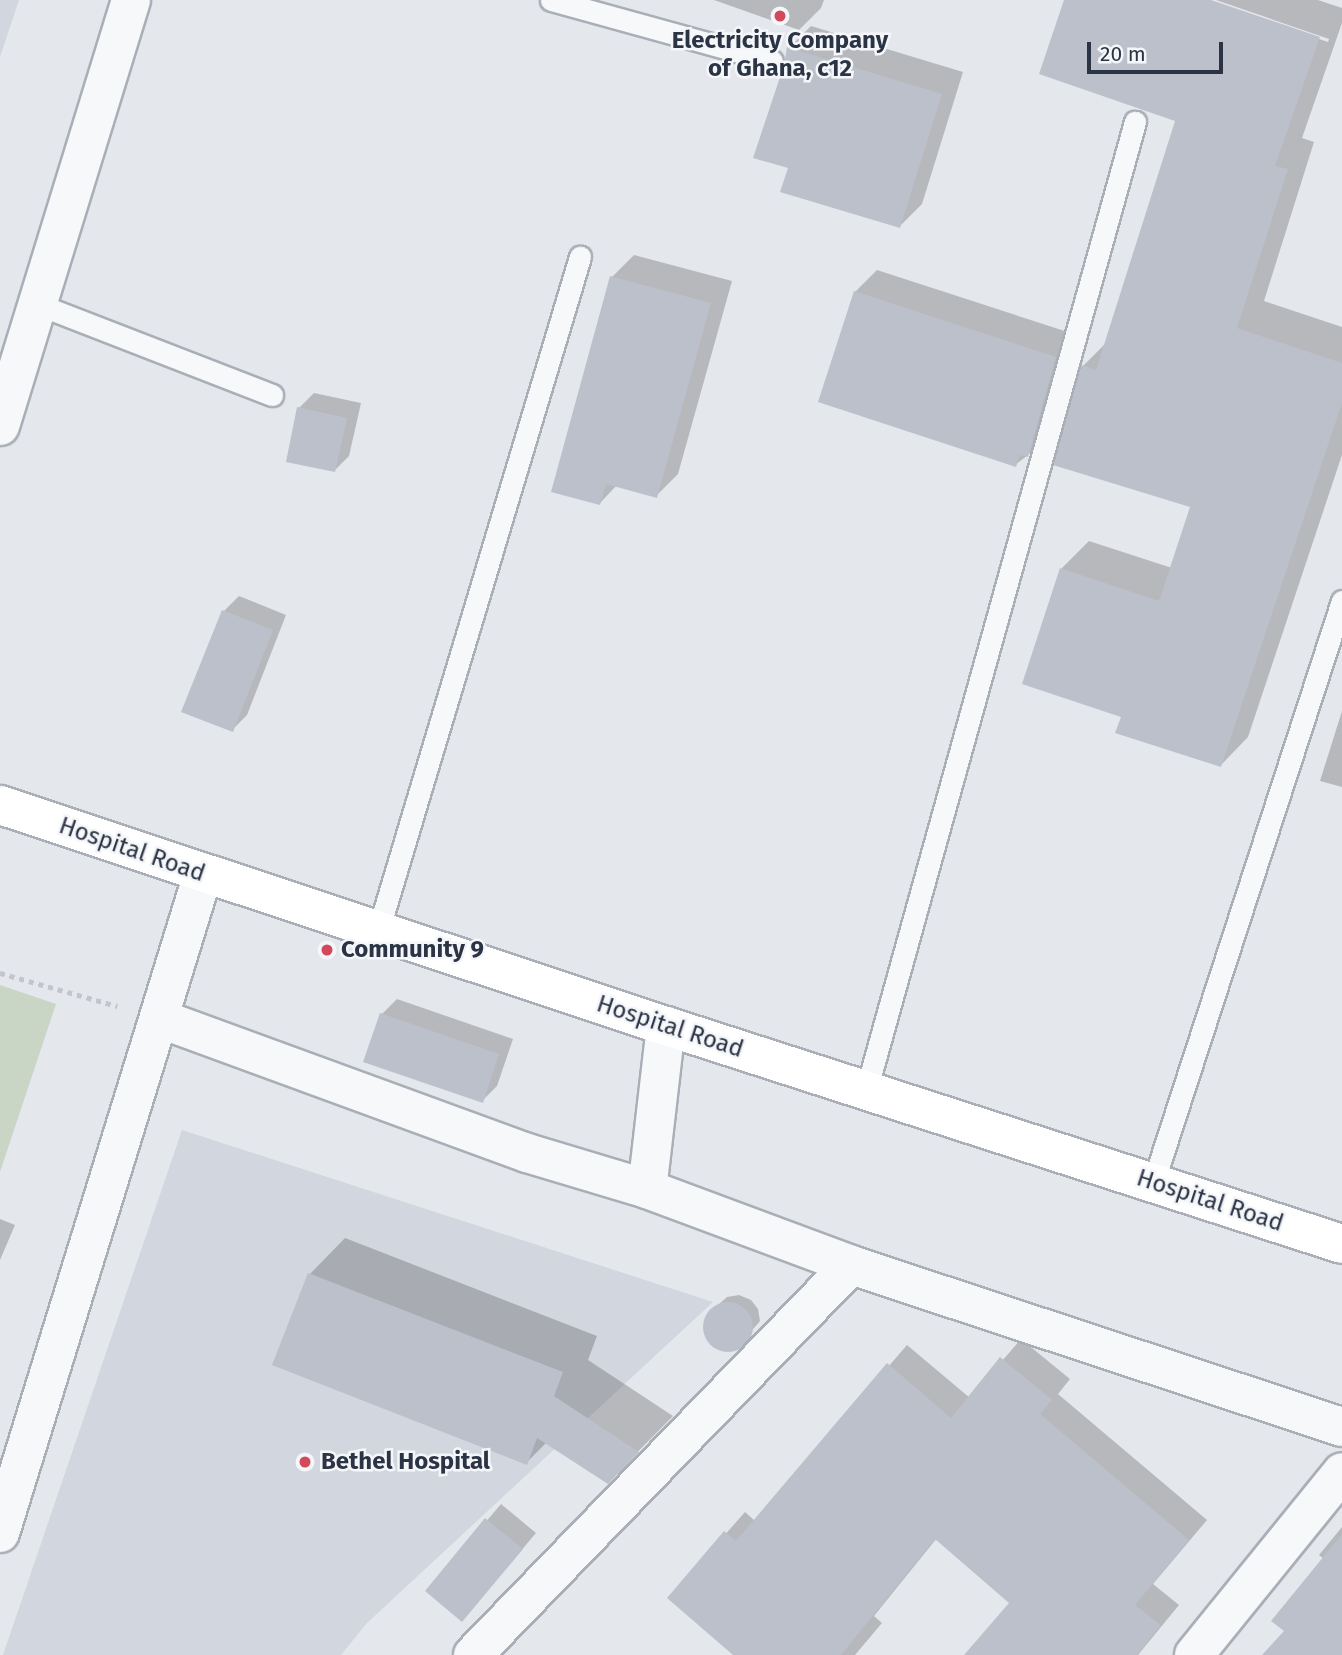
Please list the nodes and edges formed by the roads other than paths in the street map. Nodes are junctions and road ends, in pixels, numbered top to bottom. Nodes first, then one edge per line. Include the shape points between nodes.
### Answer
1 (131, 0) edge
2 (551, 0) edge
3 (772, 61) dead end
4 (1135, 122) dead end
5 (580, 257) dead end
6 (40, 305) junction
7 (272, 395) dead end
8 (0, 426) edge
9 (1342, 601) edge
10 (0, 804) edge
11 (203, 874) junction
12 (378, 931) junction
13 (161, 1019) junction
14 (666, 1026) junction
15 (866, 1091) junction
16 (1153, 1183) junction
17 (648, 1189) junction
18 (1342, 1244) edge
19 (851, 1265) junction
20 (1342, 1427) edge
21 (1342, 1472) edge
22 (0, 1533) edge
23 (473, 1655) edge
24 (1194, 1655) edge

1 - 6 street
2 - 3 lane
4 - 15 lane
5 - 12 lane
6 - 7 lane
6 - 8 street
9 - 16 lane
10 - 11 main road, Hospital Road
11 - 12 main road, Hospital Road
11 - 13 street
12 - 14 main road, Hospital Road
13 - 17 street via 527,1153
13 - 22 street
14 - 15 main road, Hospital Road
14 - 17 street
15 - 16 main road, Hospital Road
16 - 18 main road, Hospital Road
17 - 19 street
19 - 20 street
19 - 23 street
21 - 24 street

